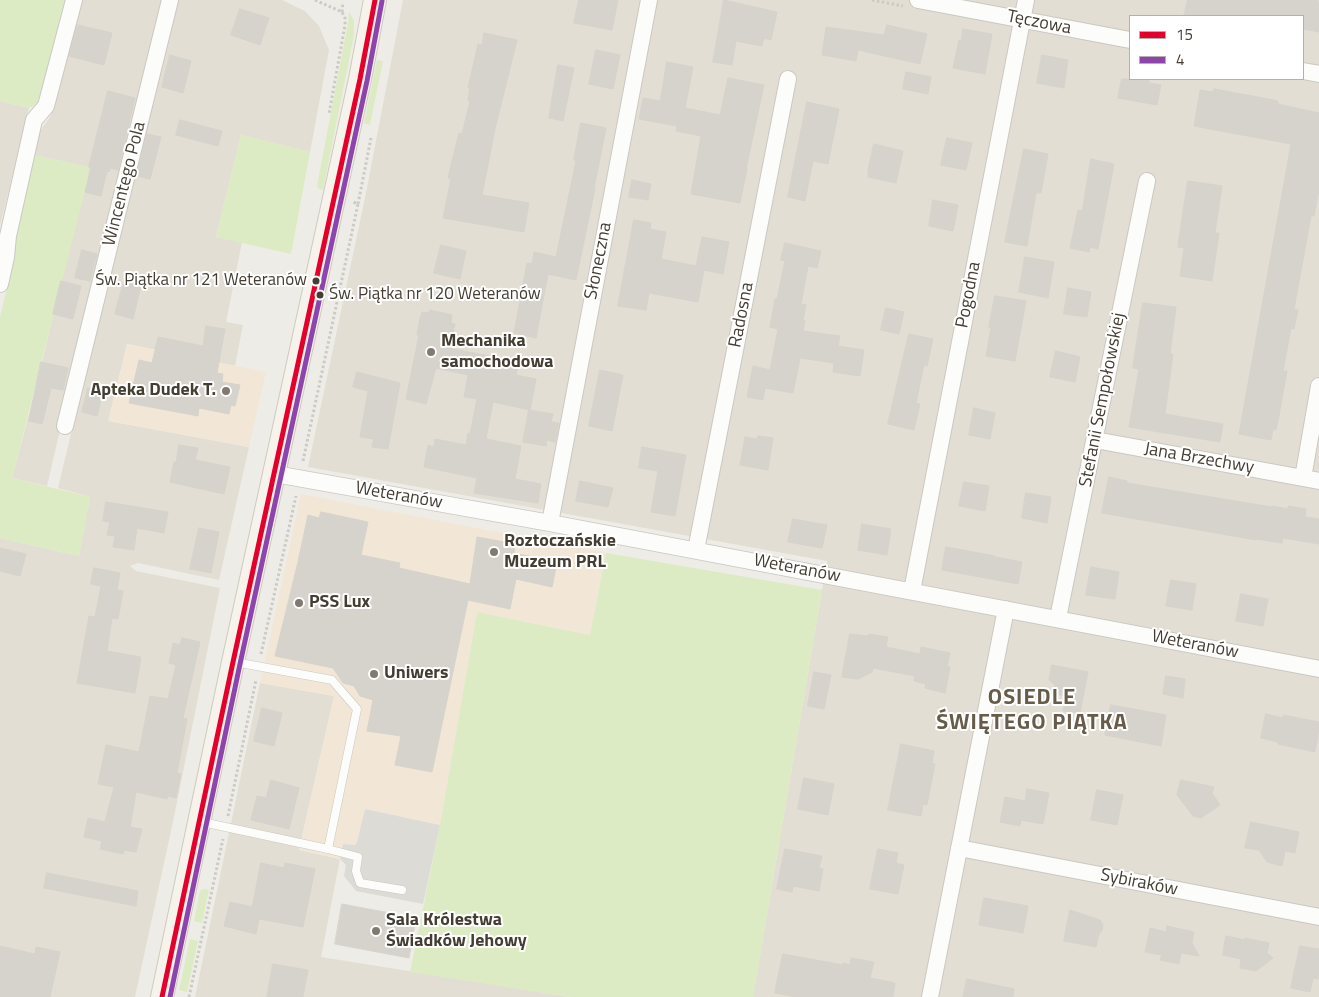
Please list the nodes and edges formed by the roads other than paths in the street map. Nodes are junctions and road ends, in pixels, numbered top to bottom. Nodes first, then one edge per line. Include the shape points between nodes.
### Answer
1 (74, 0) edge
2 (170, 0) edge
3 (375, 0) edge
4 (649, 0) edge
5 (918, 0) edge
6 (1026, 0) edge
7 (1022, 20) junction
8 (1129, 40) edge
9 (1304, 71) edge
10 (1319, 74) edge
11 (788, 79) dead end
12 (1147, 181) dead end
13 (0, 280) edge
14 (1319, 386) edge
15 (65, 426) dead end
16 (1095, 440) junction
17 (275, 474) junction
18 (1302, 478) junction
19 (1319, 481) edge
20 (550, 523) junction
21 (696, 550) junction
22 (912, 591) junction
23 (1006, 609) junction
24 (1058, 618) junction
25 (233, 662) junction
26 (1319, 669) edge
27 (200, 822) junction
28 (959, 848) junction
29 (328, 849) junction
30 (402, 890) dead end
31 (1319, 917) edge
32 (162, 997) edge
33 (930, 997) edge

1 - 13 street via 46,106 34,120
2 - 15 street, Wincentego Pola
3 - 17 street
4 - 20 street, Słoneczna
5 - 7 street, Tęczowa
6 - 7 street, Pogodna
7 - 8 street, Tęczowa
7 - 22 street, Pogodna
9 - 10 street
11 - 21 street, Radosna
12 - 16 street, Stefanii Sempołowskiej
14 - 18 street
16 - 18 street, Jana Brzechwy
16 - 24 street, Stefanii Sempołowskiej
17 - 20 street, Weteranów
17 - 25 street
18 - 19 street, Jana Brzechwy
20 - 21 street, Weteranów
21 - 22 street, Weteranów
22 - 23 street, Weteranów
23 - 24 street, Weteranów
23 - 28 street
24 - 26 street, Weteranów
25 - 27 street
25 - 29 lane via 332,680 357,709
27 - 29 lane
27 - 32 street
28 - 31 street, Sybiraków
28 - 33 street
29 - 30 lane via 358,856 356,871 360,882

